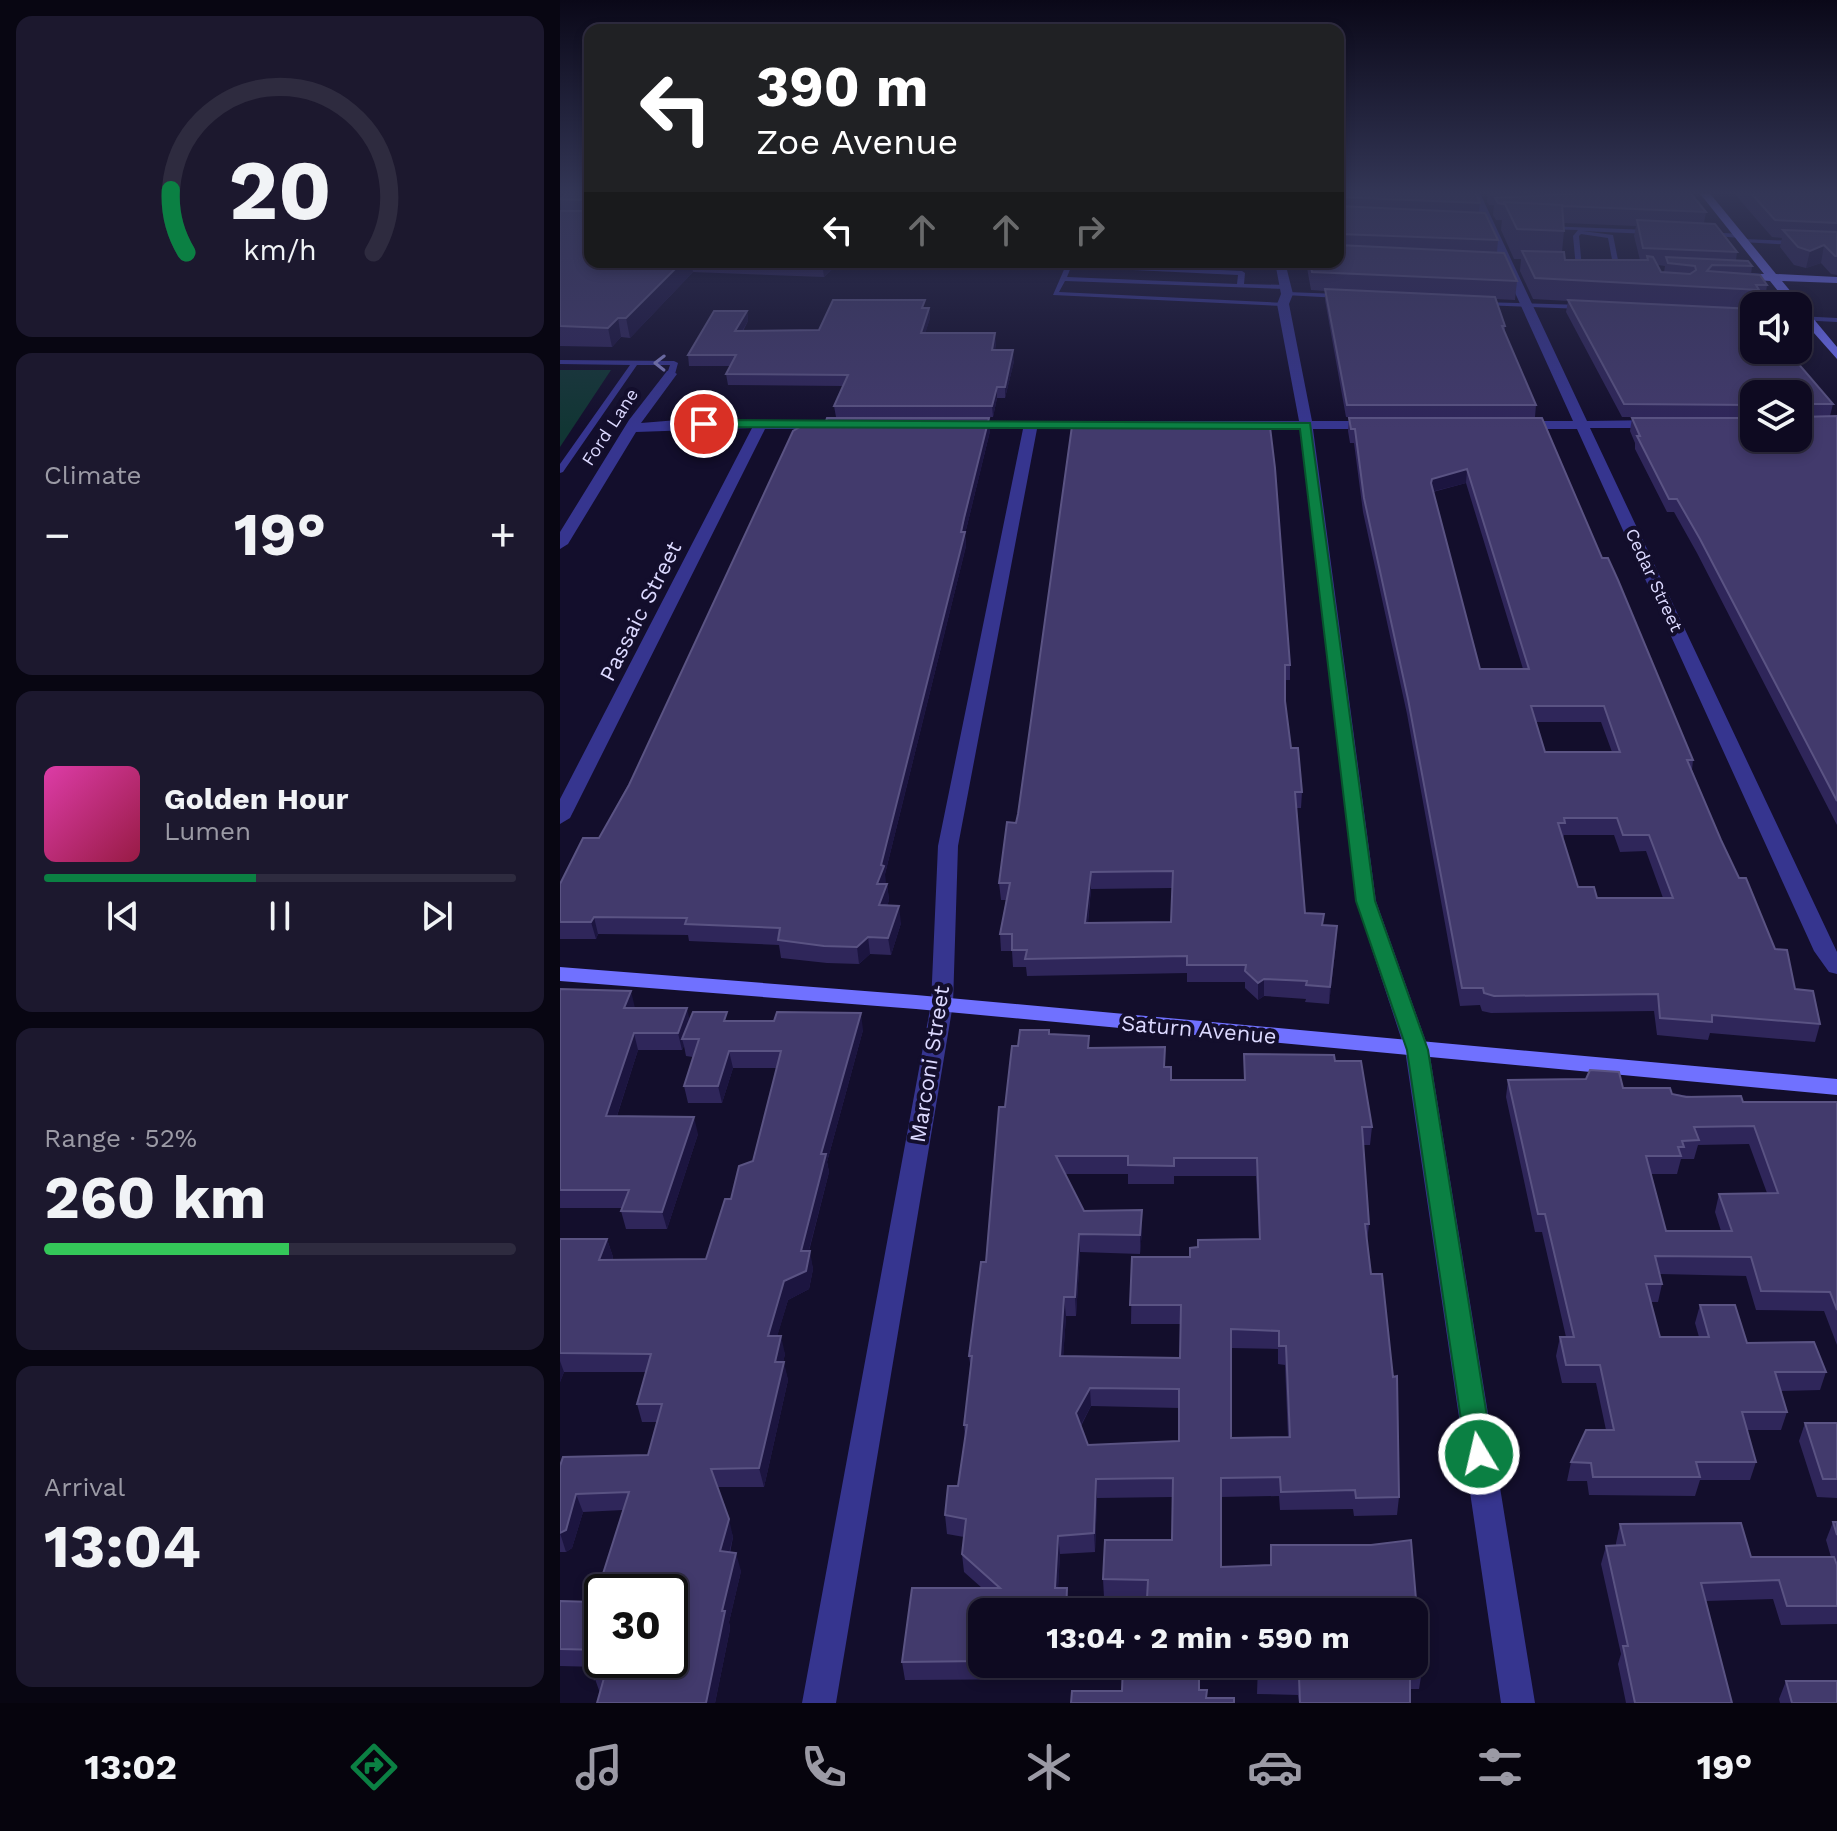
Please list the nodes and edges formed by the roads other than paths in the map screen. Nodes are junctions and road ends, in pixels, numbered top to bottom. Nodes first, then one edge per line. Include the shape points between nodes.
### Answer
1 (1067, 270) edge
2 (1187, 270) edge
3 (1281, 270) edge
4 (1506, 270) edge
5 (1768, 270) edge
6 (1717, 275) edge
7 (1774, 278) junction
8 (1063, 279) junction
9 (1837, 280) edge
10 (1240, 286) junction
11 (1785, 292) edge
12 (1285, 295) junction
13 (1347, 297) edge
14 (1467, 302) edge
15 (1526, 305) junction
16 (1587, 308) edge
17 (1812, 315) edge
18 (1837, 320) edge
19 (1812, 327) edge
20 (1837, 355) edge
21 (560, 362) edge
22 (635, 363) junction
23 (671, 374) joint
24 (634, 422) junction
25 (761, 424) junction
26 (1031, 424) junction
27 (1582, 424) junction
28 (1677, 424) edge
29 (849, 425) edge
30 (940, 425) edge
31 (1306, 425) junction
32 (1390, 425) edge
33 (1500, 425) edge
34 (560, 470) edge
35 (565, 529) edge
36 (560, 544) edge
37 (560, 818) edge
38 (1837, 967) edge
39 (560, 974) edge
40 (942, 1004) junction
41 (1417, 1050) junction
42 (1837, 1087) edge
43 (819, 1703) edge
44 (1518, 1703) edge

1 - 8 lane
2 - 10 lane via 1242,273
3 - 12 street
4 - 15 street, Cedar Street
5 - 7 main road
6 - 7 main road
7 - 9 main road
7 - 11 main road
8 - 10 lane
8 - 12 lane via 1055,294
10 - 12 lane
12 - 13 lane
12 - 31 street
14 - 15 lane
15 - 16 lane
15 - 27 street, Cedar Street
17 - 18 lane
19 - 20 main road
21 - 22 lane
23 -> 22 lane via 674,363
22 - 34 lane
23 - 24 street, Ford Lane
24 - 25 street
24 - 35 street, Ford Lane
25 - 29 street
25 - 37 street, Passaic Street
26 - 30 street
26 - 31 street
26 - 40 street, Marconi Street via 948,846
27 - 28 street
27 - 33 street
27 - 38 street, Cedar Street via 1825,951
31 - 32 street
31 - 41 street via 1366,901
35 - 36 street, Ford Lane
39 - 40 main road, Saturn Avenue
40 - 41 main road, Saturn Avenue
40 - 43 street, Marconi Street
41 - 42 main road, Saturn Avenue
41 - 44 street

